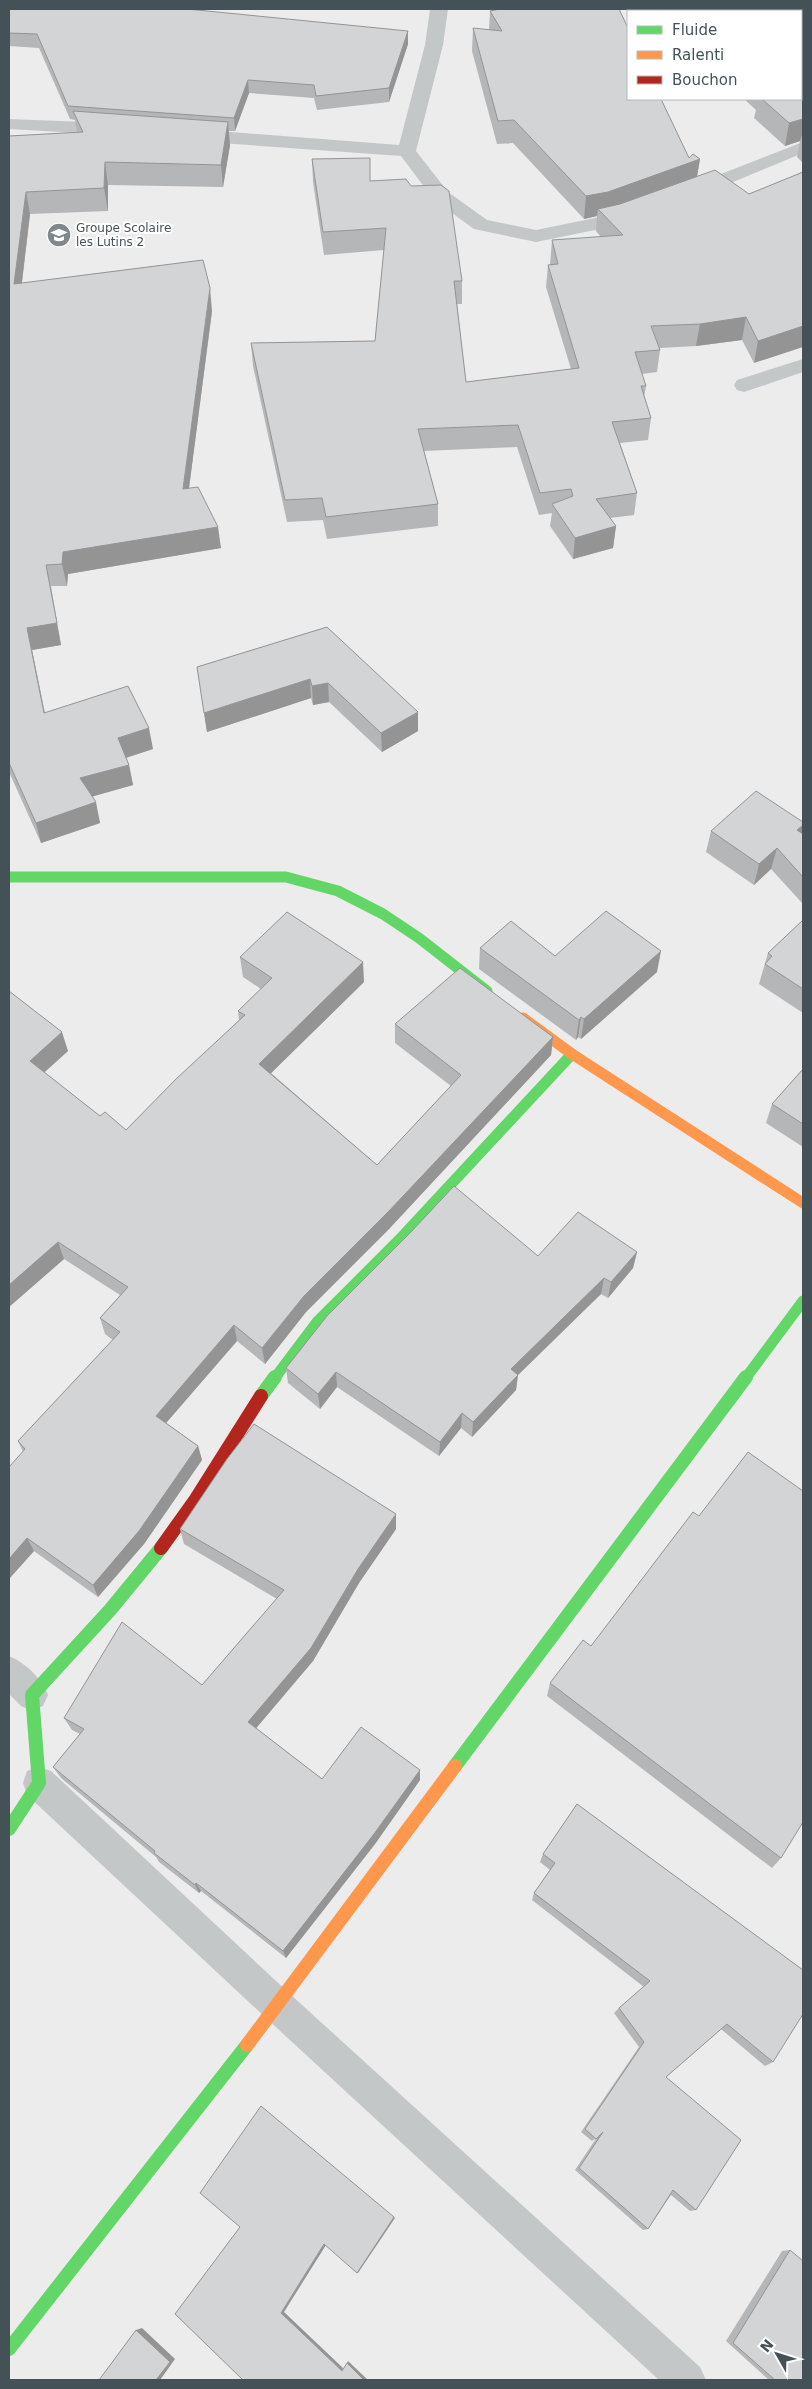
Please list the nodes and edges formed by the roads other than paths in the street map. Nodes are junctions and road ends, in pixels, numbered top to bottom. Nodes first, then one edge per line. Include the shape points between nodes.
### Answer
1 (439, 9) edge
2 (9, 124) edge
3 (127, 130) edge
4 (176, 134) edge
5 (803, 147) edge
6 (407, 151) junction
7 (803, 365) edge
8 (744, 386) dead end
9 (9, 877) edge
10 (494, 997) edge
11 (510, 1009) edge
12 (572, 1054) junction
13 (803, 1202) edge
14 (803, 1301) edge
15 (9, 1672) edge
16 (32, 1695) junction
17 (39, 1782) junction
18 (9, 1829) edge
19 (278, 2006) junction
20 (9, 2349) edge
21 (687, 2380) edge

1 - 6 street via 434,45
2 - 3 street
4 - 6 street
5 - 6 street via 610,221 536,236 481,225 441,196
7 - 8 street
9 - 10 street via 286,877 321,885 351,896 378,912
11 - 12 street
12 - 13 street
12 - 16 street via 400,1239 317,1322 272,1379 196,1499 156,1555
14 - 19 street
15 - 16 street
16 - 17 street
17 - 18 street
17 - 19 street
19 - 20 street
19 - 21 street

